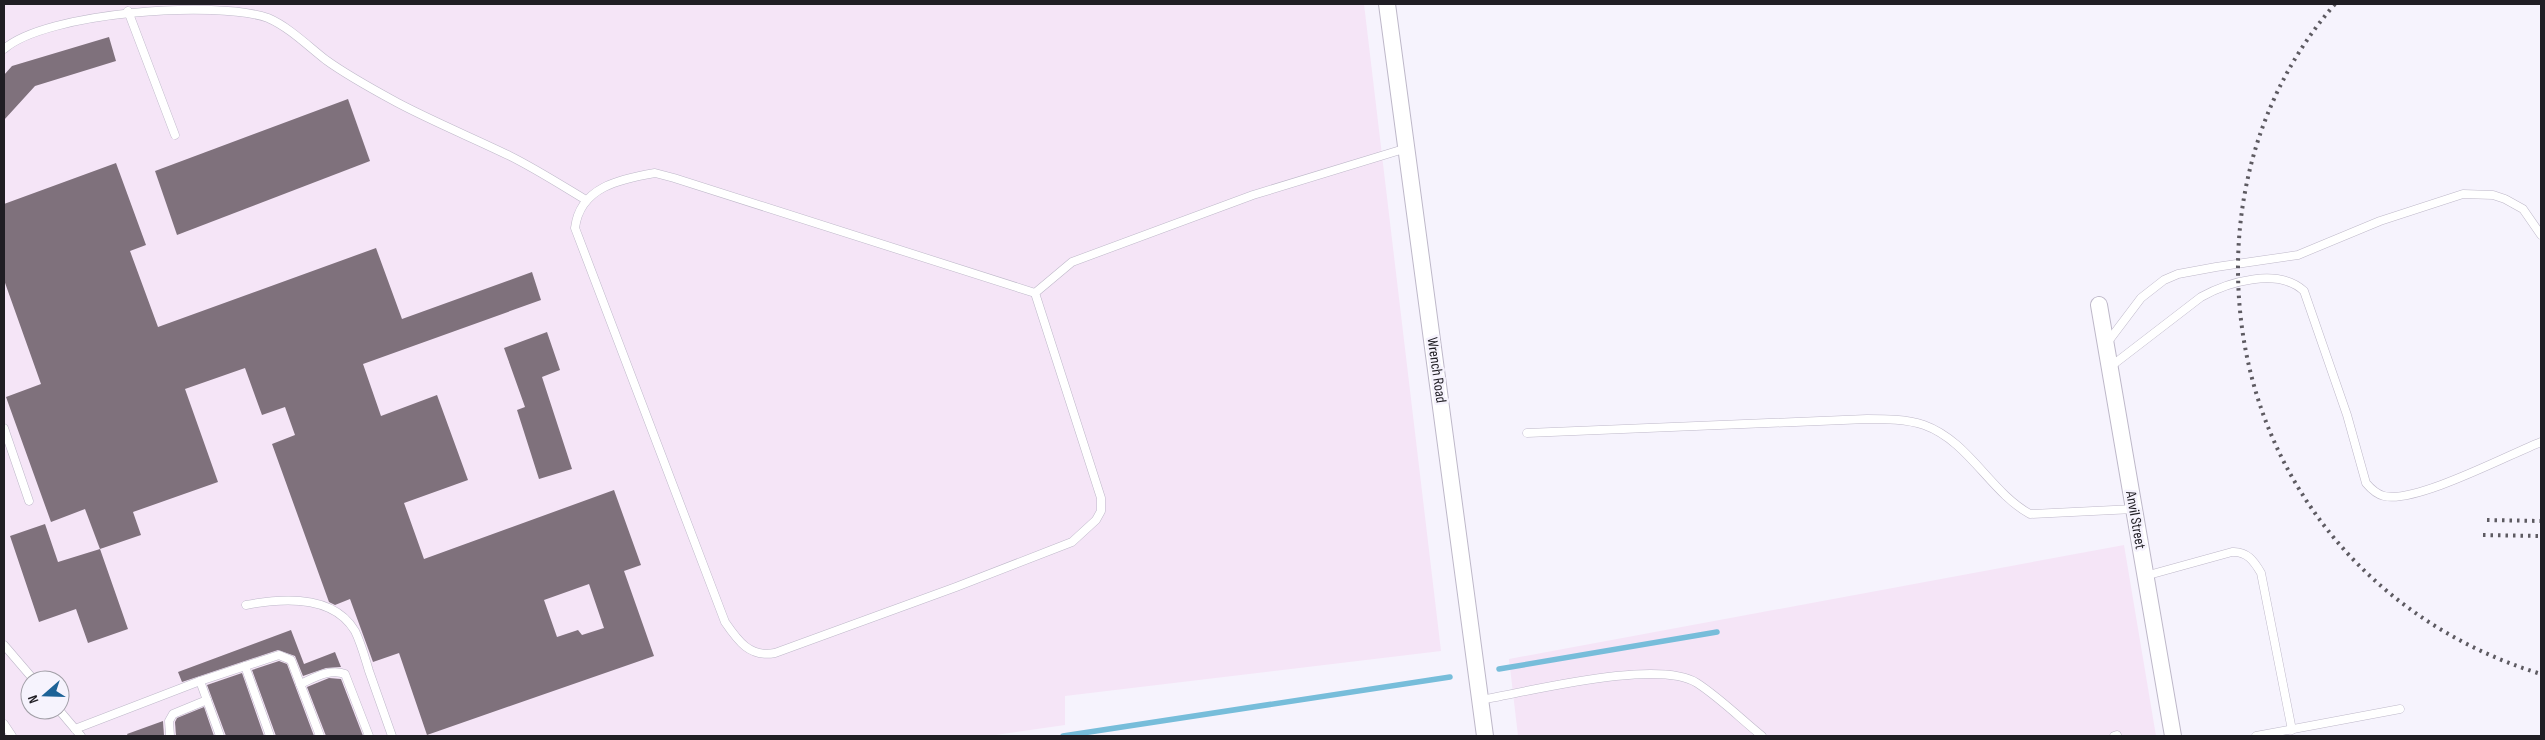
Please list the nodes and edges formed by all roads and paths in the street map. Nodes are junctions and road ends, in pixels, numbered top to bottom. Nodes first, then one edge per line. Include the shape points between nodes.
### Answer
1 (1388, 4) edge
2 (128, 11) junction
3 (4, 49) edge
4 (175, 135) dead end
5 (1407, 148) junction
6 (586, 200) junction
7 (2541, 235) edge
8 (1034, 293) junction
9 (2099, 305) dead end
10 (2106, 344) junction
11 (2110, 367) junction
12 (4, 428) edge
13 (1527, 433) dead end
14 (2541, 442) edge
15 (29, 501) dead end
16 (2134, 509) junction
17 (2145, 576) junction
18 (246, 604) dead end
19 (4, 645) edge
20 (245, 666) junction
21 (25, 670) edge
22 (200, 681) junction
23 (300, 684) junction
24 (207, 700) junction
25 (1480, 700) junction
26 (2400, 709) dead end
27 (67, 720) edge
28 (4, 724) edge
29 (75, 729) junction
30 (2292, 730) junction
31 (12, 736) edge
32 (82, 736) edge
33 (170, 736) edge
34 (220, 736) edge
35 (270, 736) edge
36 (320, 736) edge
37 (369, 736) edge
38 (392, 736) edge
39 (1485, 736) edge
40 (1762, 736) edge
41 (2173, 736) edge
42 (2256, 736) edge

1 - 5 street, Wrench Road
2 - 3 lane via 47,29 23,37
2 - 4 lane
2 - 6 lane via 220,7 269,18 328,61 398,103 512,157
5 - 8 lane via 1253,195 1072,262
5 - 25 street, Wrench Road
6 - 8 lane via 613,182 655,174
6 - 8 lane via 575,228 725,622 744,644 763,655 1072,542 1090,528 1101,511 1098,485
7 - 10 lane via 2523,208 2493,195 2464,194 2380,221 2298,255 2178,274 2164,280 2141,298
9 - 10 street, Anvil Street
10 - 11 street, Anvil Street
11 - 14 lane via 2201,297 2217,289 2250,280 2290,282 2304,292 2347,415 2366,483 2373,491 2384,496 2404,496 2451,481
11 - 16 street, Anvil Street
12 - 15 lane
13 - 16 lane via 1867,418 1899,420 1926,426 1960,447 2016,506 2030,514
16 - 17 street, Anvil Street
17 - 30 lane via 2232,552 2241,551 2254,560 2261,573
17 - 41 street, Anvil Street
18 - 38 lane via 288,599 315,603 333,610 355,632
19 - 21 lane
20 - 22 lane
20 - 23 lane via 279,654 286,656 291,660
20 - 35 lane
22 - 24 lane
22 - 29 lane
23 - 36 lane
23 - 37 lane via 327,673 345,674
24 - 33 lane via 173,714 169,721
24 - 34 lane
25 - 39 street, Wrench Road
25 - 40 lane via 1655,672 1697,682
26 - 30 lane
27 - 29 lane
28 - 31 lane
29 - 32 lane
30 - 42 lane

